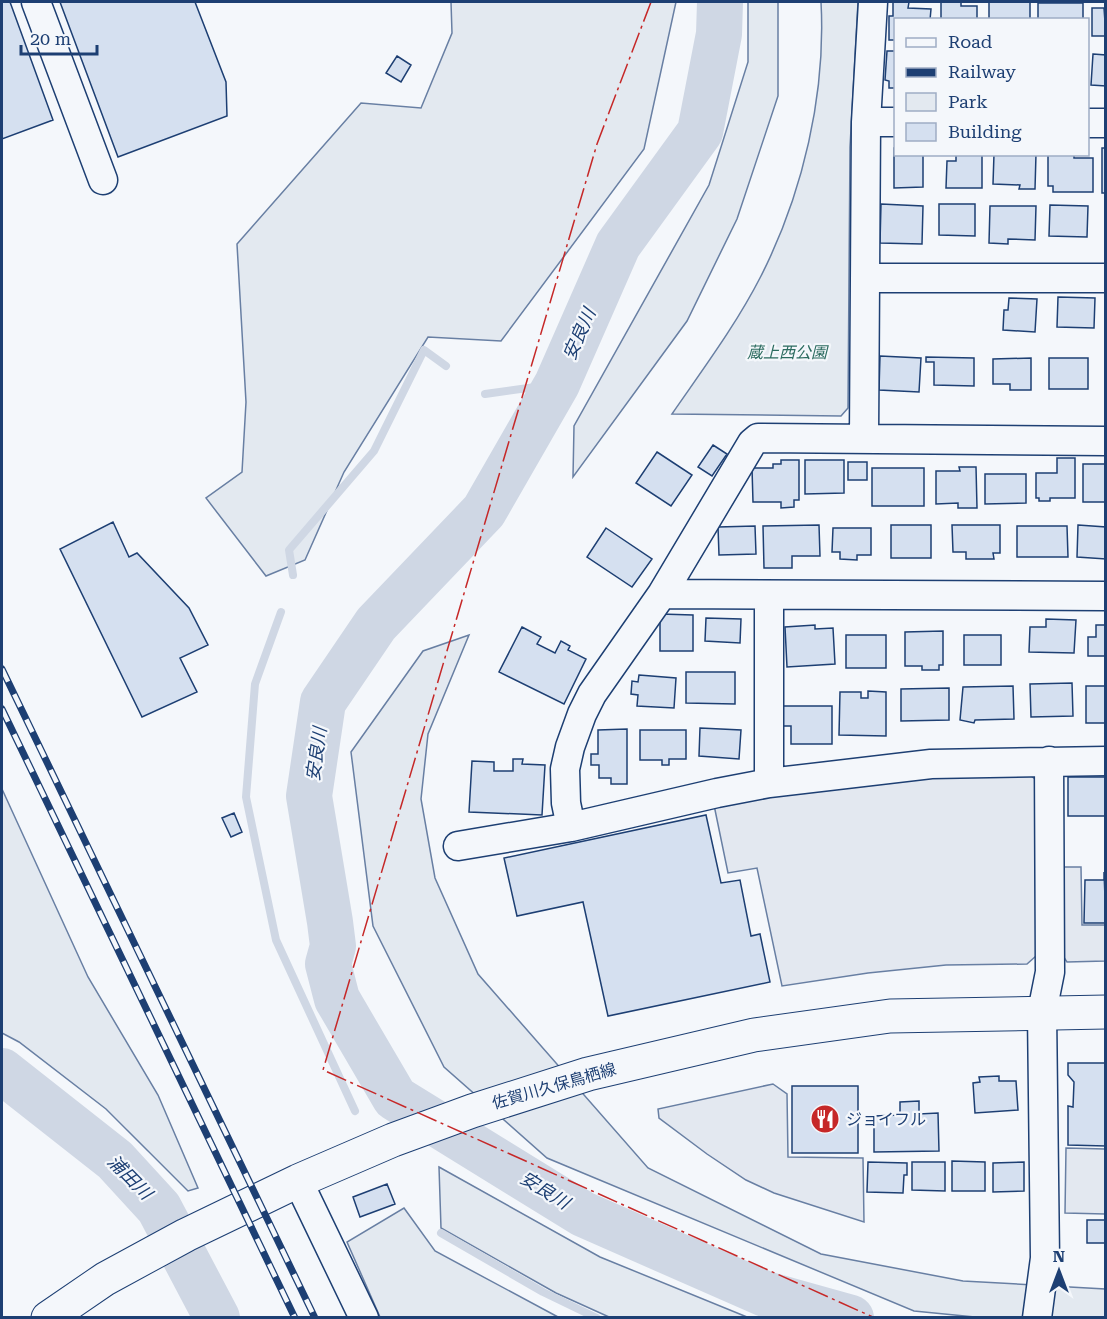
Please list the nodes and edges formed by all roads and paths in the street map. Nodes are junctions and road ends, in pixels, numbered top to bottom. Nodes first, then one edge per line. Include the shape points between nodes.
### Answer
1 (36, 2) edge
2 (873, 2) edge
3 (866, 122) junction
4 (894, 122) edge
5 (1089, 123) edge
6 (1106, 123) edge
7 (103, 180) dead end
8 (865, 278) junction
9 (1106, 278) edge
10 (864, 438) junction
11 (1106, 441) edge
12 (662, 594) junction
13 (770, 595) junction
14 (1106, 596) edge
15 (1048, 761) junction
16 (1106, 761) edge
17 (769, 783) junction
18 (571, 826) junction
19 (458, 846) dead end
20 (1042, 1012) junction
21 (1106, 1012) edge
22 (298, 1181) junction
23 (48, 1317) edge
24 (364, 1317) edge
25 (1037, 1317) edge

1 - 7 street
2 - 3 street
3 - 4 street
3 - 8 street
5 - 6 street
8 - 9 street
8 - 10 street
10 - 11 street
10 - 12 street via 758,438
12 - 13 street
12 - 18 street via 582,714 565,769
13 - 14 street
13 - 17 street
15 - 16 street
15 - 17 street via 931,764
15 - 20 street via 1050,972
17 - 18 street
18 - 19 street
20 - 21 main road, 佐賀川久保鳥栖線
20 - 22 main road, 佐賀川久保鳥栖線 via 890,1016 754,1035 568,1080 393,1140
20 - 25 street via 1045,1258
22 - 23 main road, 佐賀川久保鳥栖線 via 105,1279
22 - 24 street

